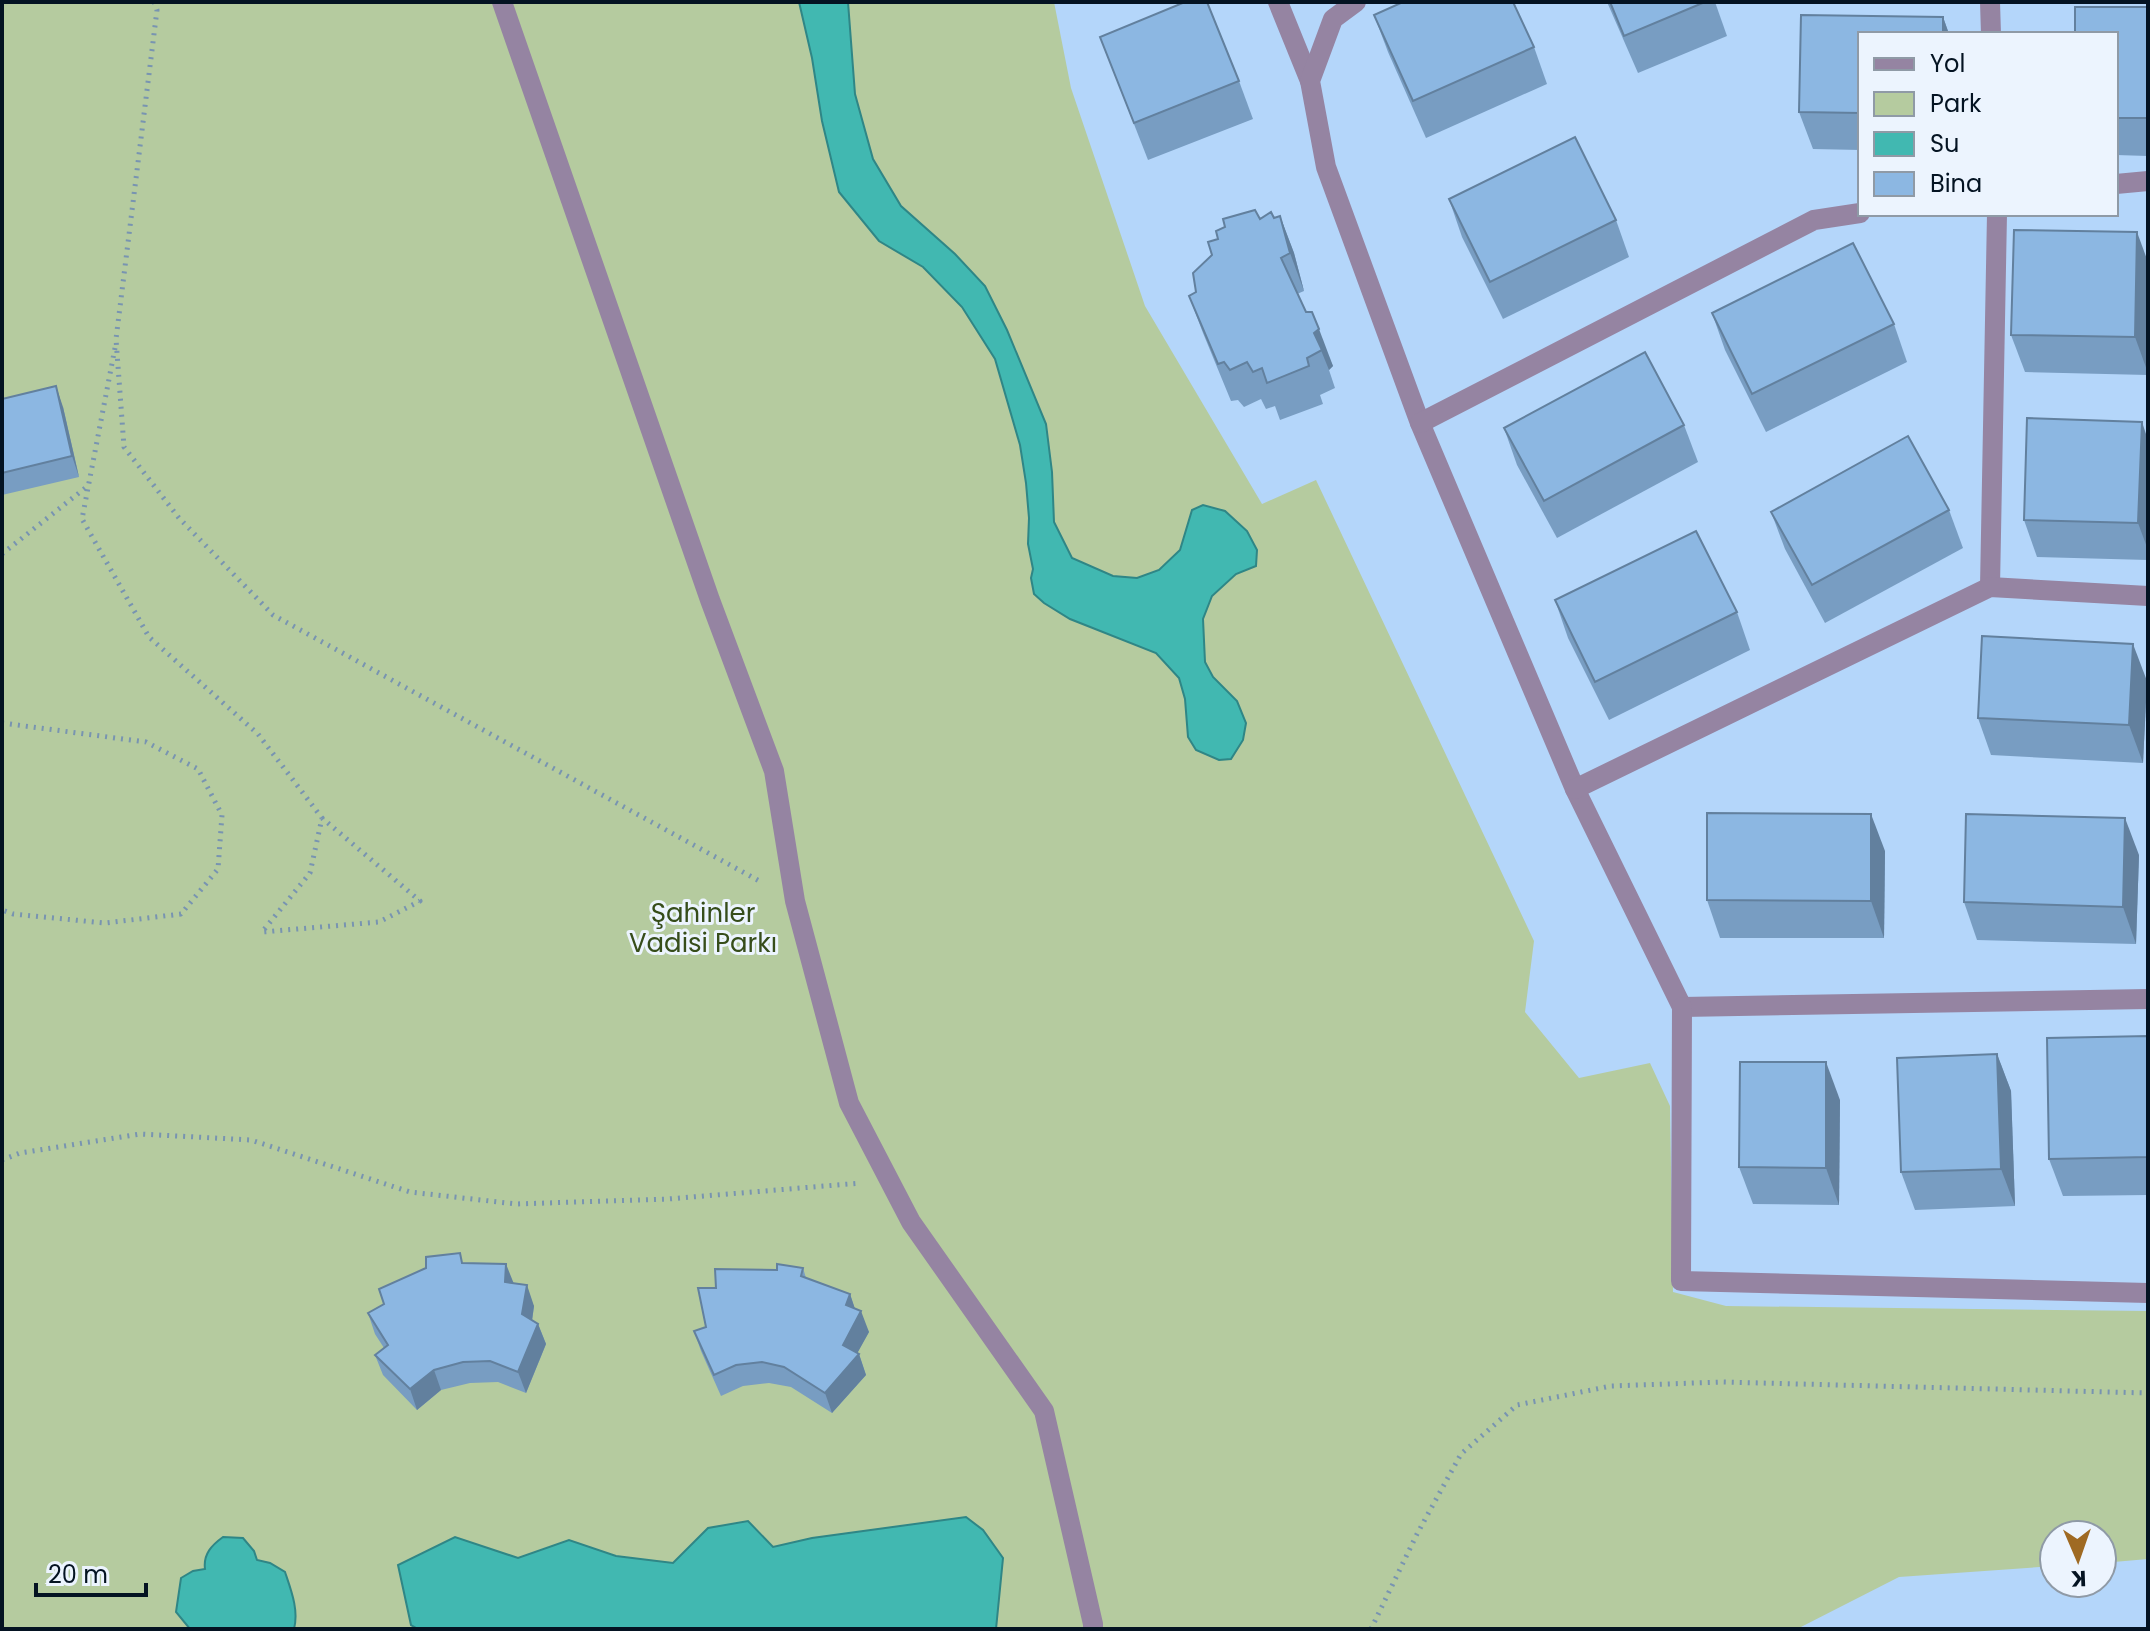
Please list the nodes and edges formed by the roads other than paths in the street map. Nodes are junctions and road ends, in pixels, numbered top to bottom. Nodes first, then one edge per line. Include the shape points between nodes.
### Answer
1 (502, 2) edge
2 (1278, 2) edge
3 (1356, 2) edge
4 (1990, 2) edge
5 (1991, 32) edge
6 (1310, 81) junction
7 (2148, 181) edge
8 (2118, 184) edge
9 (1858, 213) edge
10 (1997, 216) edge
11 (1420, 423) junction
12 (1990, 587) junction
13 (2148, 596) edge
14 (1575, 789) junction
15 (2148, 999) edge
16 (1682, 1007) junction
17 (2148, 1293) edge
18 (1093, 1629) edge

1 - 18 street via 774,771 795,901 849,1103 911,1222 1044,1411
2 - 6 street
3 - 6 street via 1333,19
4 - 5 street
6 - 11 street via 1326,167
7 - 8 street
9 - 11 street via 1814,220
10 - 12 street
11 - 14 street
12 - 13 street
12 - 14 street
14 - 16 street
15 - 16 street
16 - 17 street via 1681,1281

